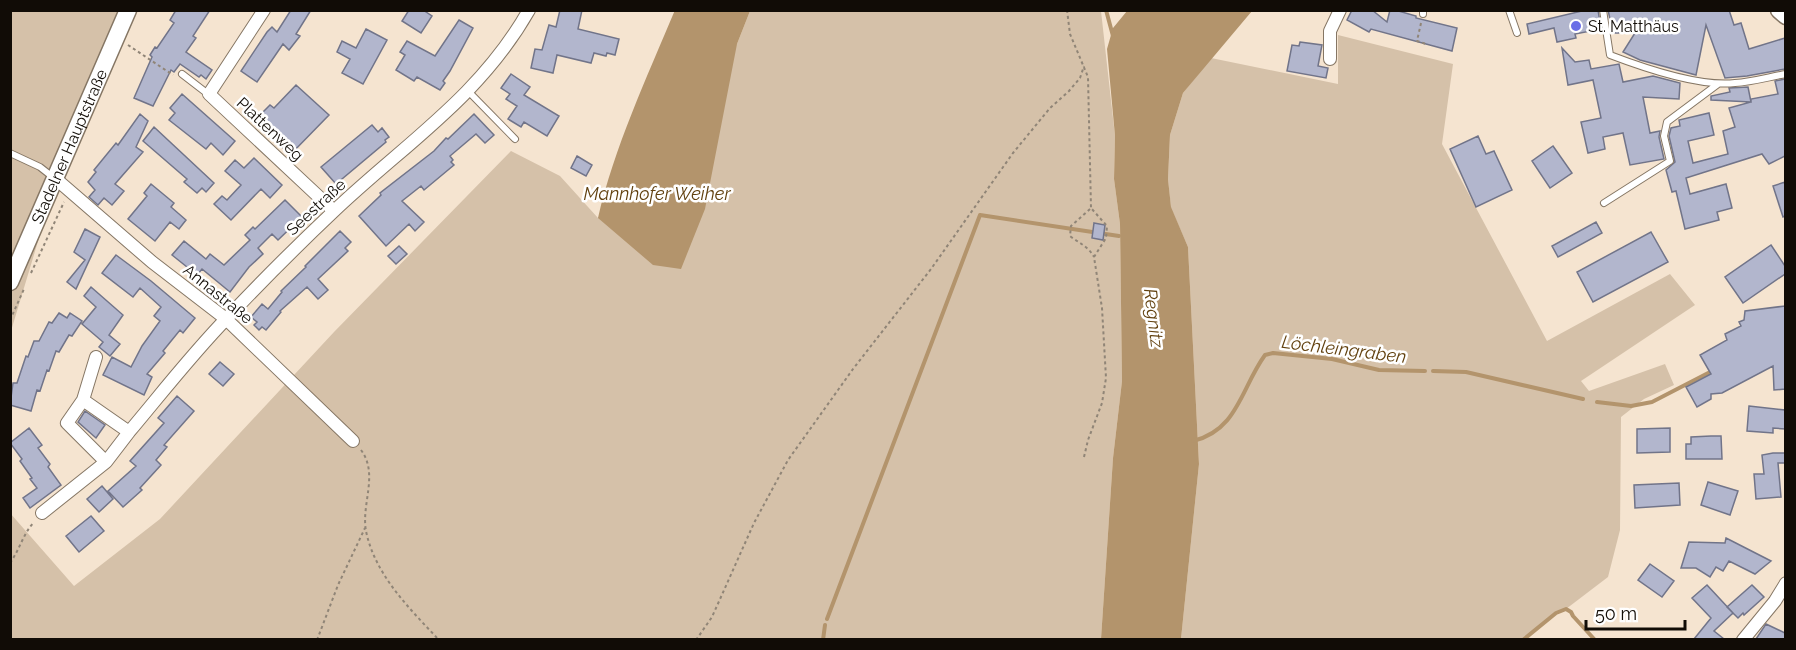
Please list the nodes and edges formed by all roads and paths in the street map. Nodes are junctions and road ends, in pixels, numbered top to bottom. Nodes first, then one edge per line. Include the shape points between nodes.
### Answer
1 (128, 10) edge
2 (264, 10) edge
3 (529, 10) edge
4 (1067, 10) edge
5 (1340, 10) edge
6 (1509, 10) edge
7 (1603, 10) edge
8 (1423, 12) edge
9 (1517, 33) dead end
10 (1426, 44) dead end
11 (128, 45) dead end
12 (1330, 59) dead end
13 (1084, 66) junction
14 (182, 74) joint
15 (1785, 74) edge
16 (1718, 84) junction
17 (468, 91) junction
18 (209, 94) junction
19 (515, 139) dead end
20 (10, 153) edge
21 (62, 184) junction
22 (1604, 203) dead end
23 (1091, 208) junction
24 (334, 211) junction
25 (1094, 257) junction
26 (30, 276) dead end
27 (18, 284) edge
28 (226, 319) junction
29 (10, 320) edge
30 (96, 357) dead end
31 (83, 400) junction
32 (129, 432) junction
33 (353, 441) joint
34 (1084, 457) dead end
35 (106, 462) junction
36 (42, 513) joint
37 (365, 528) junction
38 (10, 563) edge
39 (1785, 583) edge
40 (316, 639) edge
41 (439, 639) edge
42 (696, 639) edge
43 (1743, 639) edge

1 - 21 main road, Stadelner Hauptstraße
2 - 18 street
3 - 17 street, Seestraße via 518,30
4 - 13 path via 1070,34
5 - 12 street via 1330,31
6 - 9 lane
7 - 16 lane via 1610,55 1649,69
8 - 10 path via 1417,41
11 - 14 path via 176,76
13 - 23 path via 1090,108
13 - 42 path via 1080,78 1013,153 788,460 754,523 712,617
14 - 18 lane, Plattenweg
15 - 16 lane
16 - 22 lane via 1667,122 1664,136 1670,161
17 - 19 lane
17 - 24 street, Seestraße
18 - 24 street, Plattenweg
20 - 21 lane via 40,167
21 - 26 path
21 - 27 main road, Stadelner Hauptstraße
21 - 28 street, Annastraße via 152,262
23 - 25 path via 1107,226 1106,238
23 - 25 path via 1071,226 1070,236
24 - 28 street, Seestraße
25 - 34 path via 1106,378
27 - 29 path
28 - 32 street, Seestraße
28 - 33 street, Annastraße
30 - 31 street
31 - 32 street
31 - 35 street via 67,423
32 - 35 street, Seestraße
33 - 37 path via 368,459
35 - 36 street, Seestraße
36 - 38 path via 25,533
37 - 40 path
37 - 41 path via 373,557 390,583
39 - 43 street

